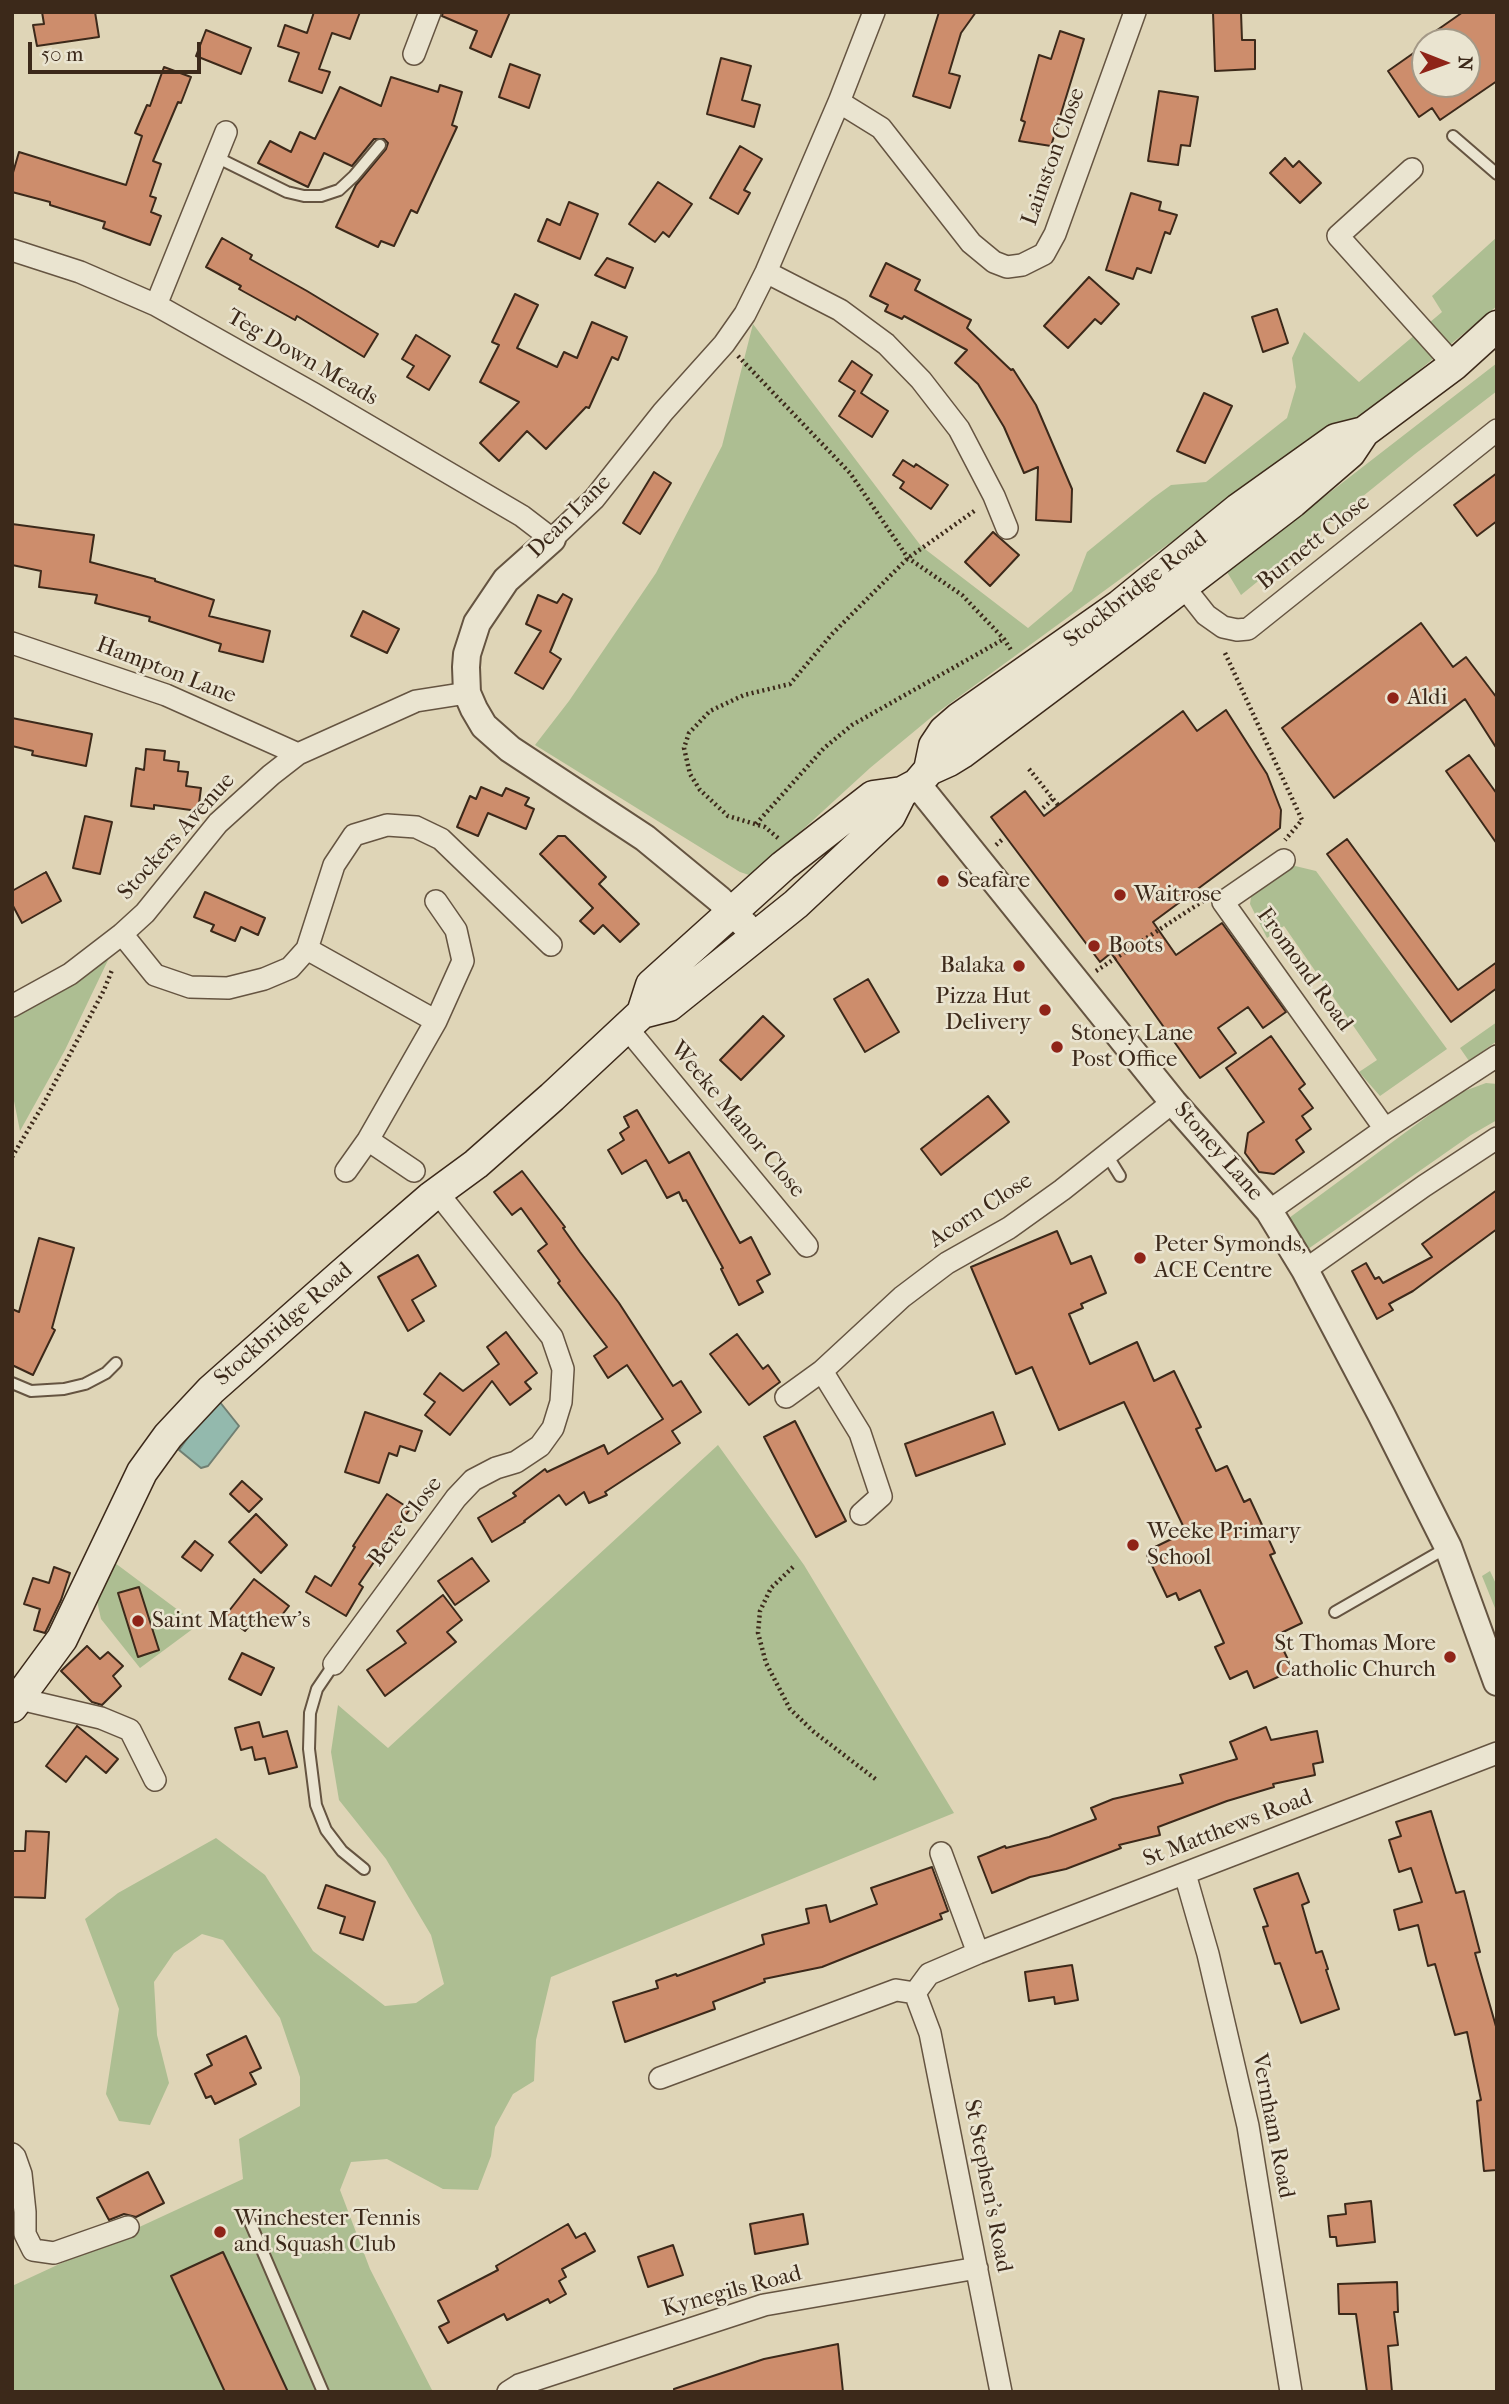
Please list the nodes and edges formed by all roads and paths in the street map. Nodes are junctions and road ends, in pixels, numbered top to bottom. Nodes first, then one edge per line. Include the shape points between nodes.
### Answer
1 (430, 12) edge
2 (874, 12) edge
3 (1135, 12) edge
4 (414, 54) dead end
5 (839, 102) junction
6 (226, 132) dead end
7 (1453, 136) dead end
8 (380, 145) dead end
9 (216, 157) junction
10 (1412, 169) dead end
11 (1497, 174) edge
12 (12, 250) edge
13 (766, 272) junction
14 (156, 305) junction
15 (1497, 326) edge
16 (724, 344) junction
17 (1454, 365) junction
18 (1497, 430) edge
19 (994, 496) junction
20 (1007, 528) dead end
21 (552, 539) junction
22 (908, 558) junction
23 (1176, 577) junction
24 (1004, 639) junction
25 (12, 643) edge
26 (1225, 653) dead end
27 (1041, 677) junction
28 (467, 693) junction
29 (298, 754) junction
30 (1029, 769) dead end
31 (916, 782) junction
32 (1053, 799) junction
33 (1058, 805) dead end
34 (1042, 808) dead end
35 (756, 824) junction
36 (1004, 838) dead end
37 (780, 839) dead end
38 (996, 846) dead end
39 (1281, 854) joint
40 (1205, 900) dead end
41 (436, 901) dead end
42 (731, 911) junction
43 (122, 933) junction
44 (757, 937) junction
45 (551, 945) dead end
46 (307, 949) junction
47 (115, 963) dead end
48 (1078, 983) junction
49 (12, 1006) edge
50 (634, 1020) junction
51 (436, 1021) junction
52 (1497, 1056) edge
53 (1173, 1102) junction
54 (1385, 1129) junction
55 (1497, 1138) edge
56 (368, 1140) junction
57 (1107, 1155) junction
58 (12, 1157) edge
59 (346, 1171) dead end
60 (414, 1171) dead end
61 (1120, 1176) dead end
62 (437, 1192) junction
63 (1269, 1211) junction
64 (807, 1246) dead end
65 (1305, 1270) junction
66 (116, 1363) dead end
67 (821, 1371) junction
68 (12, 1383) edge
69 (786, 1397) dead end
70 (861, 1514) dead end
71 (1448, 1547) junction
72 (793, 1567) dead end
73 (1335, 1612) dead end
74 (334, 1664) joint
75 (1497, 1682) edge
76 (16, 1703) edge
77 (1497, 1752) edge
78 (155, 1780) dead end
79 (878, 1781) dead end
80 (942, 1853) dead end
81 (364, 1869) dead end
82 (1185, 1874) junction
83 (978, 1953) junction
84 (915, 1993) junction
85 (660, 2078) dead end
86 (12, 2154) edge
87 (247, 2215) dead end
88 (128, 2227) dead end
89 (977, 2268) junction
90 (323, 2392) edge
91 (508, 2392) edge
92 (1001, 2392) edge
93 (1292, 2392) edge

1 - 4 street
2 - 5 street, Dean Lane
3 - 5 street, Lainston Close via 1055,234 1044,254 1022,265 1007,267 994,262 971,243 881,128
5 - 13 street, Dean Lane
6 - 9 street
7 - 11 lane
8 - 9 lane via 339,190 321,196 287,192
9 - 14 street
10 - 17 street via 1338,236
12 - 14 street, Teg Down Meads via 80,272
13 - 16 street, Dean Lane
13 - 19 street via 840,310 886,344 959,429
14 - 21 street, Teg Down Meads via 314,394
15 - 17 main road, Stockbridge Road
16 - 21 street, Dean Lane via 594,499
16 - 22 path via 850,472
17 - 23 main road, Stockbridge Road via 1364,432 1350,453 1293,502
18 - 23 street, Burnett Close via 1248,629 1223,627 1206,615
19 - 20 street
19 - 22 path
21 - 28 street, Dean Lane via 506,580 477,623 467,654
22 - 24 path via 962,595
22 - 35 path via 832,634 790,684 744,695 710,711 689,733 684,748 690,774 700,790 728,816
23 - 27 main road, Stockbridge Road
24 - 27 path
24 - 35 path via 852,725 824,748
25 - 29 street, Hampton Lane via 166,695
26 - 39 path via 1302,820
27 - 31 main road, Stockbridge Road via 944,731
28 - 29 street, Stockers Avenue via 416,701
28 - 42 street, Dean Lane via 484,726 510,749 645,838
29 - 43 street, Stockers Avenue via 218,823 145,913
30 - 32 path
31 - 42 main road, Stockbridge Road via 873,796
31 - 44 main road, Stockbridge Road via 890,816
31 - 48 street, Stoney Lane
32 - 33 path
32 - 34 path
35 - 37 path
36 - 38 path
39 - 54 street, Fromond Road via 1223,902
40 - 48 path
41 - 51 street via 456,930 463,961
42 - 44 street, Dean Lane
42 - 50 main road, Stockbridge Road via 651,985
43 - 46 street via 155,975 190,987 228,988 264,979 290,968
43 - 49 street, Stockers Avenue via 70,974
44 - 50 main road, Stockbridge Road via 669,1006
45 - 46 street via 441,839 416,827 387,825 354,835 334,865
46 - 51 street
47 - 58 path
48 - 53 street, Stoney Lane
50 - 62 main road, Stockbridge Road via 476,1164
50 - 64 street, Weeke Manor Close
51 - 56 street
52 - 54 street
53 - 57 street, Acorn Close
53 - 63 street, Stoney Lane
54 - 63 street
55 - 65 street
56 - 59 street
56 - 60 street
57 - 61 lane
57 - 67 street, Acorn Close via 1009,1228 947,1263
62 - 74 street, Bere Close via 552,1336 563,1369 561,1402 553,1428 540,1446 473,1480 456,1498
62 - 76 main road, Stockbridge Road via 211,1390 168,1436 142,1472 62,1639
63 - 65 street, Stoney Lane
65 - 71 street, Stoney Lane
66 - 68 lane via 85,1384 64,1389 31,1391
67 - 69 street, Acorn Close
67 - 70 street via 860,1433 881,1496
71 - 73 lane
71 - 75 street, Stoney Lane
72 - 79 path via 771,1588 760,1611 758,1633 766,1663 790,1709
74 - 81 lane via 317,1689 310,1713 316,1805 326,1830
76 - 78 street via 101,1718 130,1730
77 - 82 street, St Matthews Road
80 - 83 street
82 - 83 street, St Matthews Road
82 - 93 street, Vernham Road via 1248,2126
83 - 84 street, St Matthews Road via 929,1974
84 - 85 street via 896,1990
84 - 89 street, St Stephen's Road via 930,2033
86 - 88 street via 21,2174 25,2234 33,2250 54,2253
87 - 90 lane
89 - 91 street, Kynegils Road via 764,2305
89 - 92 street, St Stephen's Road

